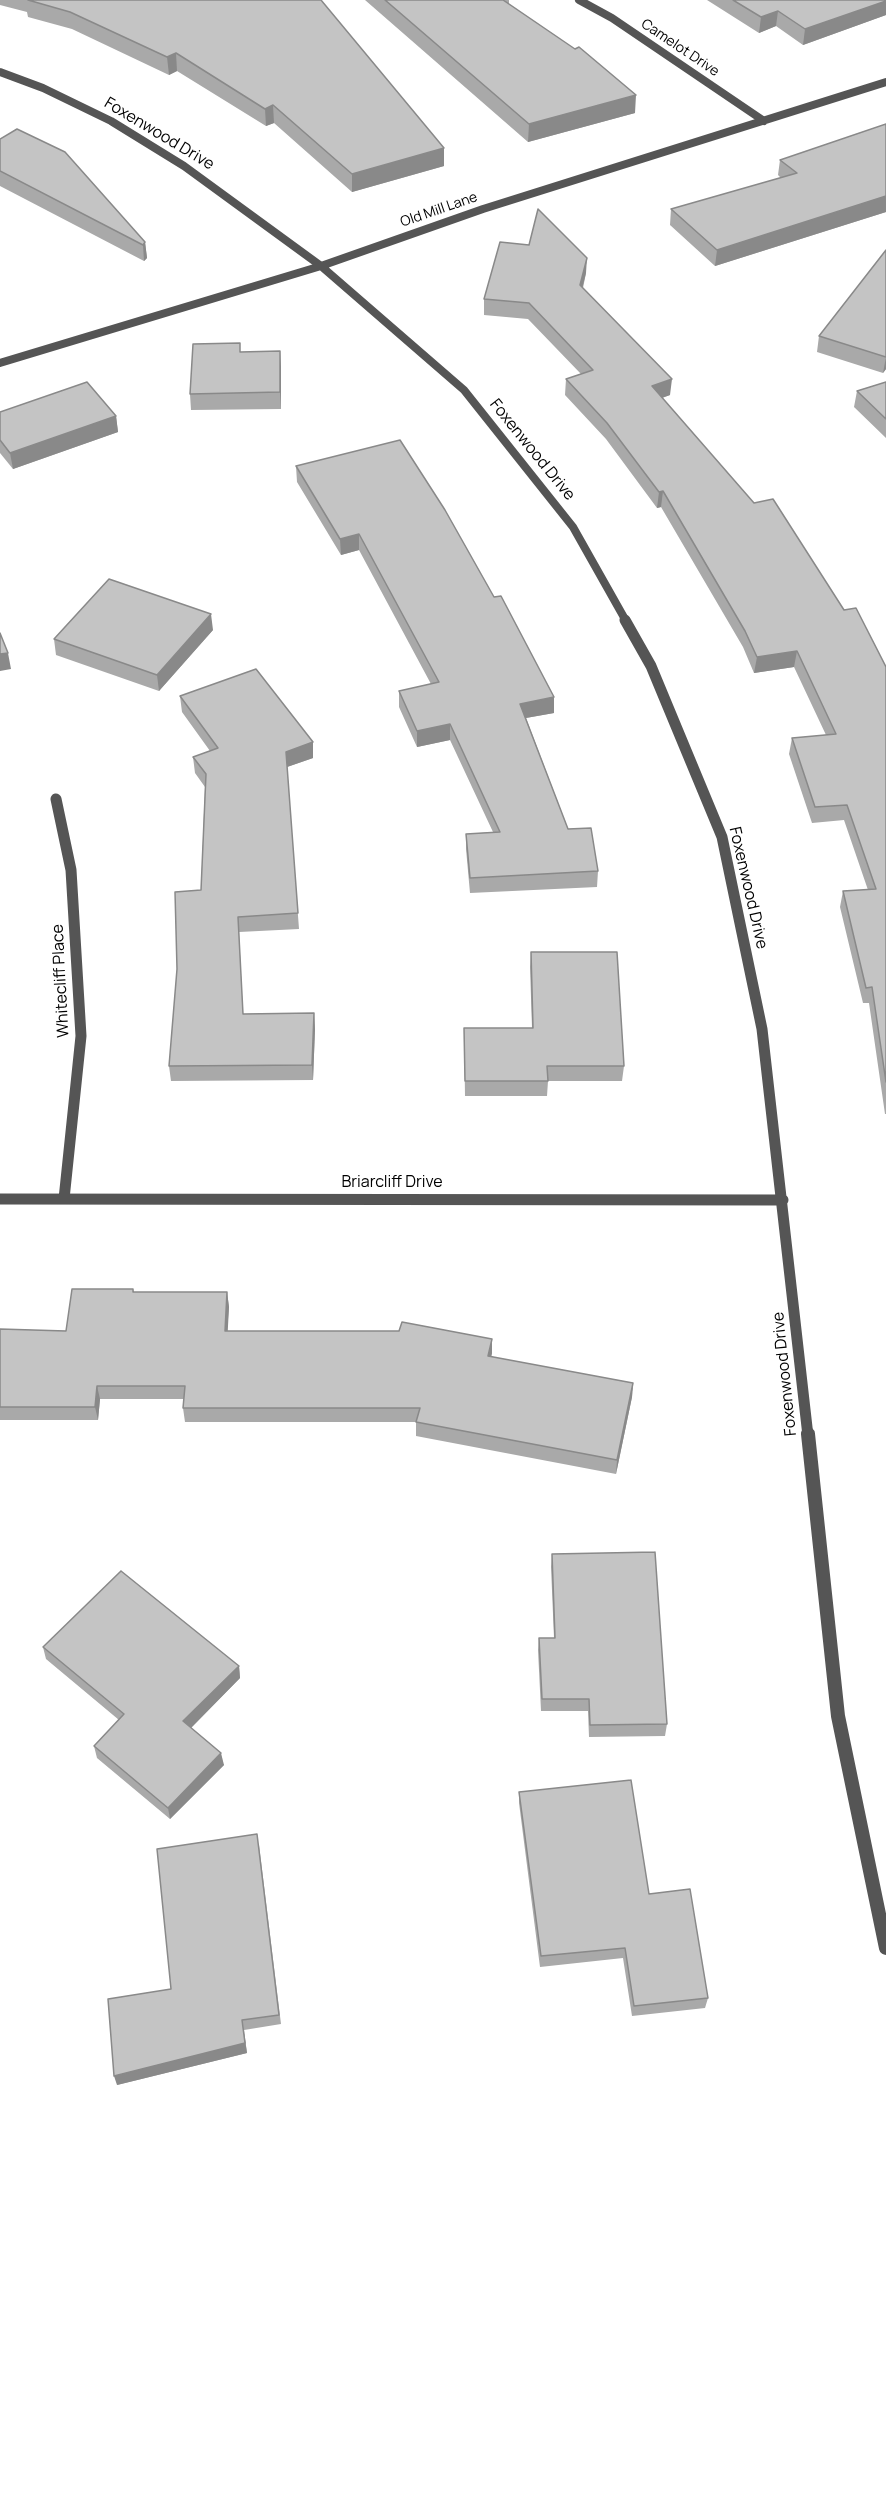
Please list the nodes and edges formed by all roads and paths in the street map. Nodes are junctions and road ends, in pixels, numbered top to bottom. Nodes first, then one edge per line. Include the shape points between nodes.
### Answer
1 (579, 0) edge
2 (0, 72) edge
3 (886, 82) edge
4 (764, 120) junction
5 (321, 266) junction
6 (0, 363) edge
7 (56, 799) dead end
8 (0, 1199) edge
9 (64, 1199) junction
10 (783, 1200) junction
11 (886, 1948) edge

1 - 4 street, Camelot Drive
2 - 5 street, Foxenwood Drive via 43,88 120,127 184,166
3 - 4 street, Old Mill Lane
4 - 5 street, Old Mill Lane via 483,209
5 - 6 street, Old Mill Lane
5 - 10 street, Foxenwood Drive via 464,390 573,527 651,666 722,837 762,1029
7 - 9 street, Whitecliff Place via 71,870 81,1036
8 - 9 street, Briarcliff Drive
9 - 10 street, Briarcliff Drive
10 - 11 street, Foxenwood Drive via 838,1716

